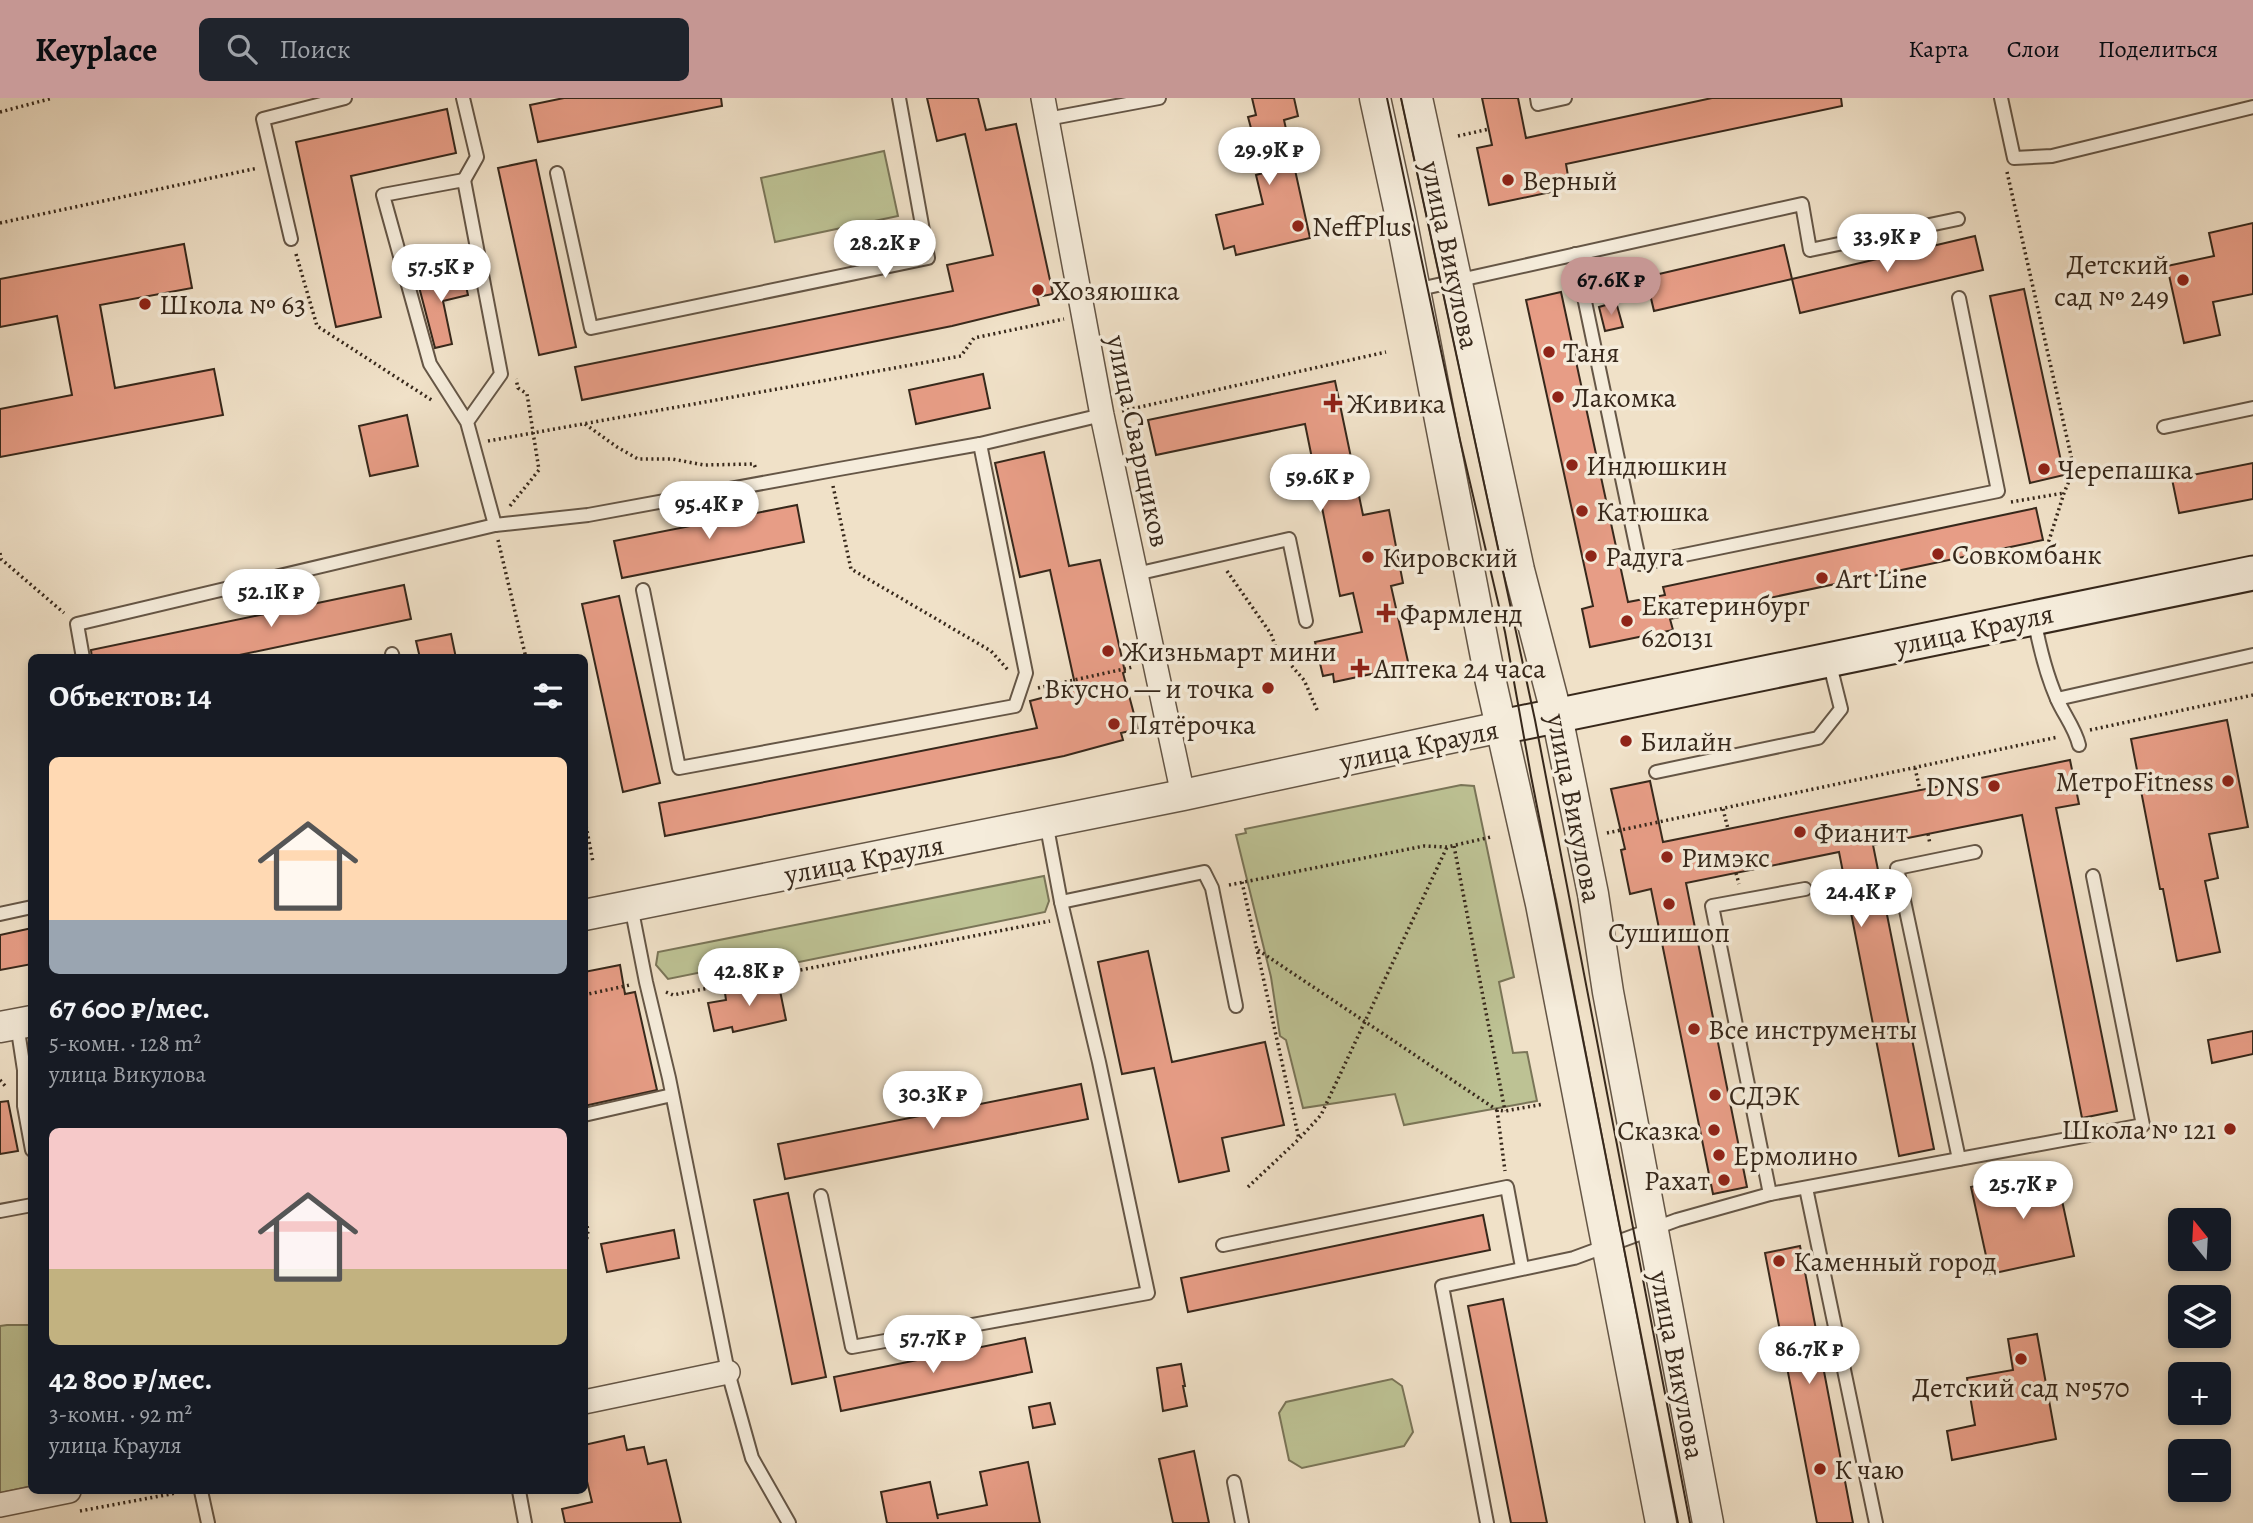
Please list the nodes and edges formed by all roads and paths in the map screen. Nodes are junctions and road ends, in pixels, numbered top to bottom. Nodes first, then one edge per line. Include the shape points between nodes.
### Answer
1 (53, 98) edge
2 (345, 98) edge
3 (463, 98) edge
4 (899, 98) edge
5 (1159, 98) edge
6 (1375, 98) edge
7 (1418, 98) edge
8 (1537, 98) edge
9 (1565, 98) edge
10 (2001, 98) edge
11 (314, 102) edge
12 (2253, 107) edge
13 (1045, 108) edge
14 (0, 112) edge
15 (1489, 129) dead end
16 (1458, 136) dead end
17 (274, 164) junction
18 (2006, 164) dead end
19 (557, 173) dead end
20 (464, 180) junction
21 (1958, 219) dead end
22 (0, 223) edge
23 (291, 239) joint
24 (1575, 254) junction
25 (1457, 280) junction
26 (1415, 290) junction
27 (1959, 298) dead end
28 (1068, 319) dead end
29 (1387, 352) dead end
30 (2253, 408) edge
31 (1102, 415) junction
32 (467, 422) junction
33 (585, 424) junction
34 (2164, 427) dead end
35 (532, 432) junction
36 (472, 444) junction
37 (980, 444) junction
38 (829, 471) junction
39 (764, 483) junction
40 (2064, 493) junction
41 (2013, 501) dead end
42 (495, 525) junction
43 (2046, 550) dead end
44 (0, 553) edge
45 (1222, 555) junction
46 (2253, 573) edge
47 (1136, 574) junction
48 (643, 590) dead end
49 (2034, 616) junction
50 (1306, 621) dead end
51 (77, 624) junction
52 (82, 654) edge
53 (525, 654) edge
54 (2253, 655) edge
55 (1828, 660) junction
56 (1138, 666) dead end
57 (1022, 685) junction
58 (2253, 695) edge
59 (2057, 699) junction
60 (1318, 712) dead end
61 (1557, 716) junction
62 (1501, 727) junction
63 (2077, 739) junction
64 (1915, 768) junction
65 (1656, 772) dead end
66 (1920, 790) dead end
67 (1183, 795) junction
68 (1723, 808) junction
69 (1046, 822) junction
70 (1728, 829) dead end
71 (1605, 834) dead end
72 (1928, 834) dead end
73 (588, 836) edge
74 (1491, 836) dead end
75 (1930, 842) dead end
76 (1454, 846) junction
77 (1447, 847) junction
78 (1975, 852) dead end
79 (593, 862) dead end
80 (1736, 873) dead end
81 (2093, 876) dead end
82 (1242, 882) junction
83 (1739, 886) dead end
84 (1212, 888) junction
85 (1805, 889) dead end
86 (1060, 902) junction
87 (631, 906) junction
88 (28, 908) edge
89 (0, 914) edge
90 (588, 914) edge
91 (1065, 919) junction
92 (1258, 950) junction
93 (646, 982) junction
94 (588, 994) edge
95 (1236, 1006) dead end
96 (1365, 1022) junction
97 (16, 1024) edge
98 (28, 1070) edge
99 (672, 1095) junction
100 (1544, 1104) dead end
101 (1497, 1110) junction
102 (1505, 1111) junction
103 (588, 1114) edge
104 (28, 1128) edge
105 (1299, 1139) junction
106 (1959, 1159) junction
107 (1248, 1187) dead end
108 (1507, 1187) junction
109 (1806, 1188) junction
110 (1770, 1194) junction
111 (821, 1196) dead end
112 (28, 1206) edge
113 (0, 1211) edge
114 (1652, 1229) junction
115 (1223, 1245) dead end
116 (1607, 1245) junction
117 (1522, 1267) junction
118 (728, 1373) junction
119 (588, 1401) edge
120 (1234, 1482) dead end
121 (163, 1494) edge
122 (202, 1494) edge
123 (520, 1494) edge
124 (75, 1501) edge
125 (0, 1505) edge
126 (208, 1523) edge
127 (525, 1523) edge
128 (789, 1523) edge
129 (1242, 1523) edge
130 (1487, 1523) edge
131 (1661, 1523) edge
132 (1708, 1523) edge
133 (1876, 1523) edge

1 - 14 path
2 - 11 lane
3 - 20 lane via 477,157
4 - 19 lane via 928,258 591,328
5 - 13 lane
6 - 26 street, улица Викулова
7 - 25 street, улица Викулова
8 - 9 lane via 1538,104
10 - 12 lane via 2014,158 2052,156
11 - 17 lane via 263,119
13 - 31 street, улица Сварщиков
15 - 16 path
17 - 22 path
17 - 23 lane
18 - 40 path via 2074,469
20 - 32 lane via 502,374
20 - 32 lane via 383,195 430,364
21 - 24 lane via 1810,250 1802,205
23 - 32 path via 317,326
24 - 25 lane
24 - 27 lane via 1640,564 1998,491
25 - 26 lane
25 - 61 street, улица Викулова via 1519,570
26 - 62 street, улица Викулова
28 - 33 path via 974,338 961,356
29 - 31 path
30 - 34 lane
31 - 37 lane
31 - 47 street, улица Сварщиков
32 - 36 lane
33 - 35 path
33 - 39 path via 638,459 754,464
35 - 36 path
35 - 42 path via 539,471
36 - 42 lane
37 - 38 lane
37 - 57 lane via 1026,673
38 - 39 lane
38 - 57 path via 851,569 991,651
39 - 42 lane via 588,515
40 - 41 path
40 - 43 path
42 - 51 lane
42 - 53 path
44 - 51 path via 1,559
45 - 47 lane
45 - 50 lane via 1289,539
45 - 60 path via 1224,566 1276,648 1304,680
46 - 49 main road, улица Крауля
47 - 67 street, улица Сварщиков
48 - 57 lane via 679,768 1015,706
49 - 55 main road, улица Крауля
49 - 59 lane
51 - 52 lane
54 - 59 lane
55 - 61 main road, улица Крауля
55 - 65 lane via 1841,709 1818,738
56 - 57 path via 1027,691
58 - 63 path
59 - 63 lane
61 - 62 main road, улица Крауля
61 - 114 street, улица Викулова
62 - 67 street, улица Крауля
62 - 116 street, улица Викулова via 1541,904
63 - 64 path
64 - 66 path
64 - 68 path
67 - 69 street, улица Крауля
68 - 70 path
68 - 71 path
69 - 86 lane
69 - 87 street, улица Крауля
72 - 75 path
73 - 79 path
74 - 76 path
76 - 77 path
76 - 102 path
77 - 82 path via 1424,846
77 - 96 path
78 - 106 lane via 1897,868
80 - 83 path
81 - 106 lane via 2143,1125
82 - 84 path
82 - 92 path
84 - 86 lane via 1204,872
84 - 95 lane
85 - 110 lane via 1712,906
86 - 91 lane
87 - 90 street, улица Крауля
87 - 93 lane
88 - 89 lane
91 - 93 path via 673,995
91 - 111 lane via 1149,1293 852,1348
92 - 96 path
92 - 105 path
93 - 94 path
93 - 99 lane
96 - 101 path
96 - 105 path via 1321,1115
97 - 98 lane
98 - 104 lane via 24,1106
99 - 103 lane
99 - 118 lane
100 - 102 path
101 - 102 path
101 - 108 path
105 - 107 path
106 - 109 lane
108 - 115 lane
108 - 117 lane
109 - 110 lane
109 - 133 lane
110 - 114 lane
112 - 113 lane
114 - 116 lane
114 - 132 street, улица Викулова
116 - 117 lane via 1574,1258
116 - 131 street, улица Викулова
117 - 130 lane via 1442,1286
118 - 119 street
118 - 128 lane via 752,1458
120 - 129 lane
121 - 124 path
122 - 126 lane
123 - 127 lane
124 - 125 street

